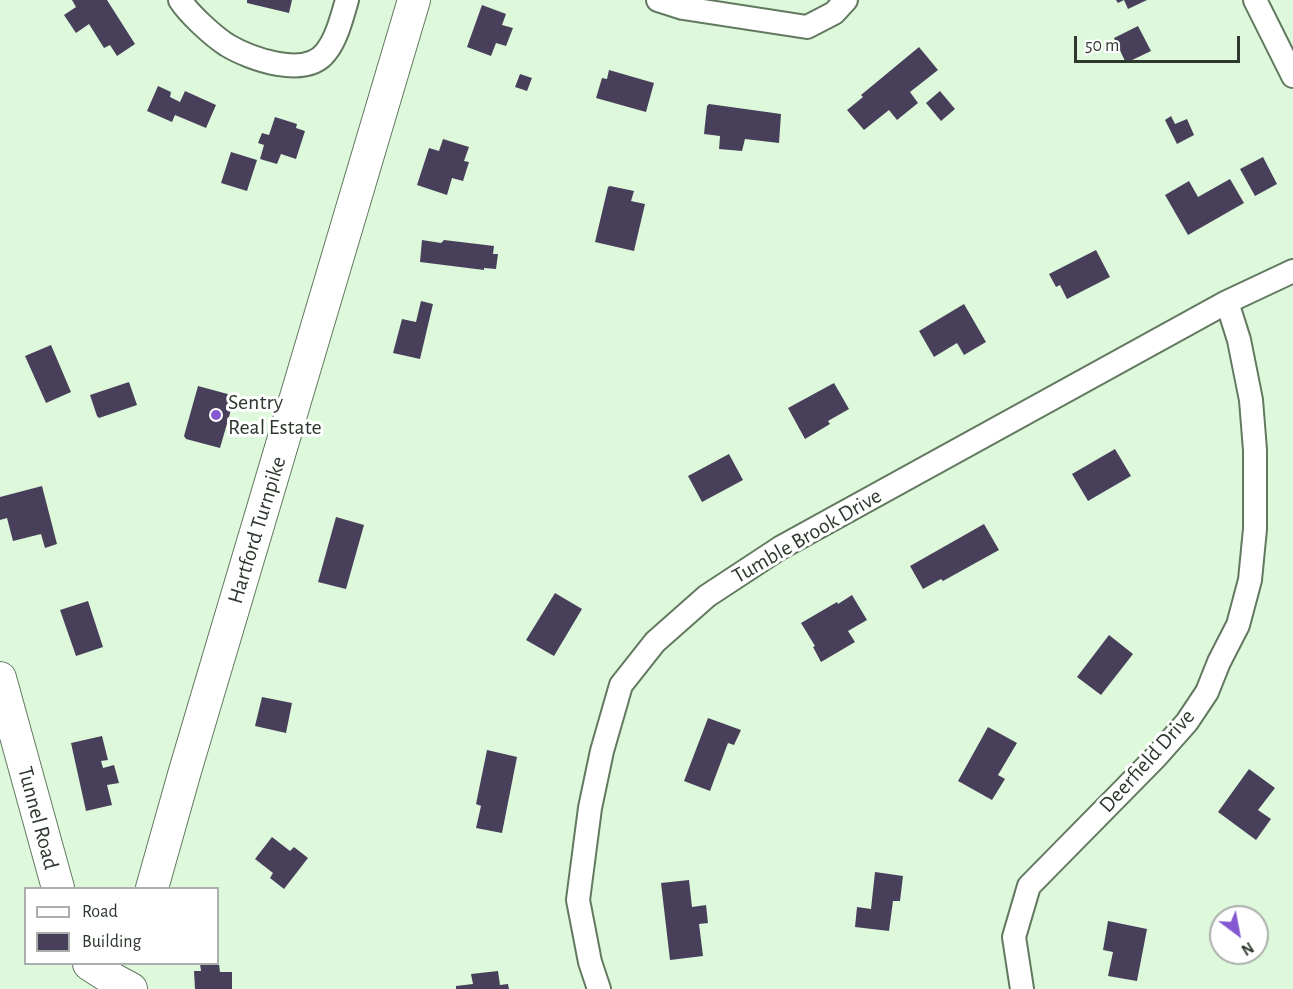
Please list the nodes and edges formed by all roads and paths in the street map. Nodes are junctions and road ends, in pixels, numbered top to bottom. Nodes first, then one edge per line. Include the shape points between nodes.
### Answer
1 (180, 0) edge
2 (347, 0) edge
3 (414, 0) edge
4 (658, 0) edge
5 (846, 0) edge
6 (1255, 0) edge
7 (1293, 76) edge
8 (1293, 271) edge
9 (1227, 302) junction
10 (0, 678) edge
11 (58, 887) edge
12 (152, 887) edge
13 (92, 965) edge
14 (135, 965) edge
15 (131, 989) edge
16 (599, 989) edge
17 (1022, 989) edge

1 - 2 street via 225,44 256,59 290,66 313,63 326,53
3 - 12 main road, Hartford Turnpike
4 - 5 street via 683,8 807,27 834,13
6 - 7 street
8 - 9 street, Tumble Brook Drive
9 - 16 street, Tumble Brook Drive via 780,548 706,596 655,642 621,684 590,808 578,900
9 - 17 street, Deerfield Drive via 1251,400 1255,450 1255,529 1250,580 1238,625 1207,692 1187,722 1029,886 1014,937
10 - 11 main road, Tunnel Road
13 - 15 main road
14 - 15 main road

